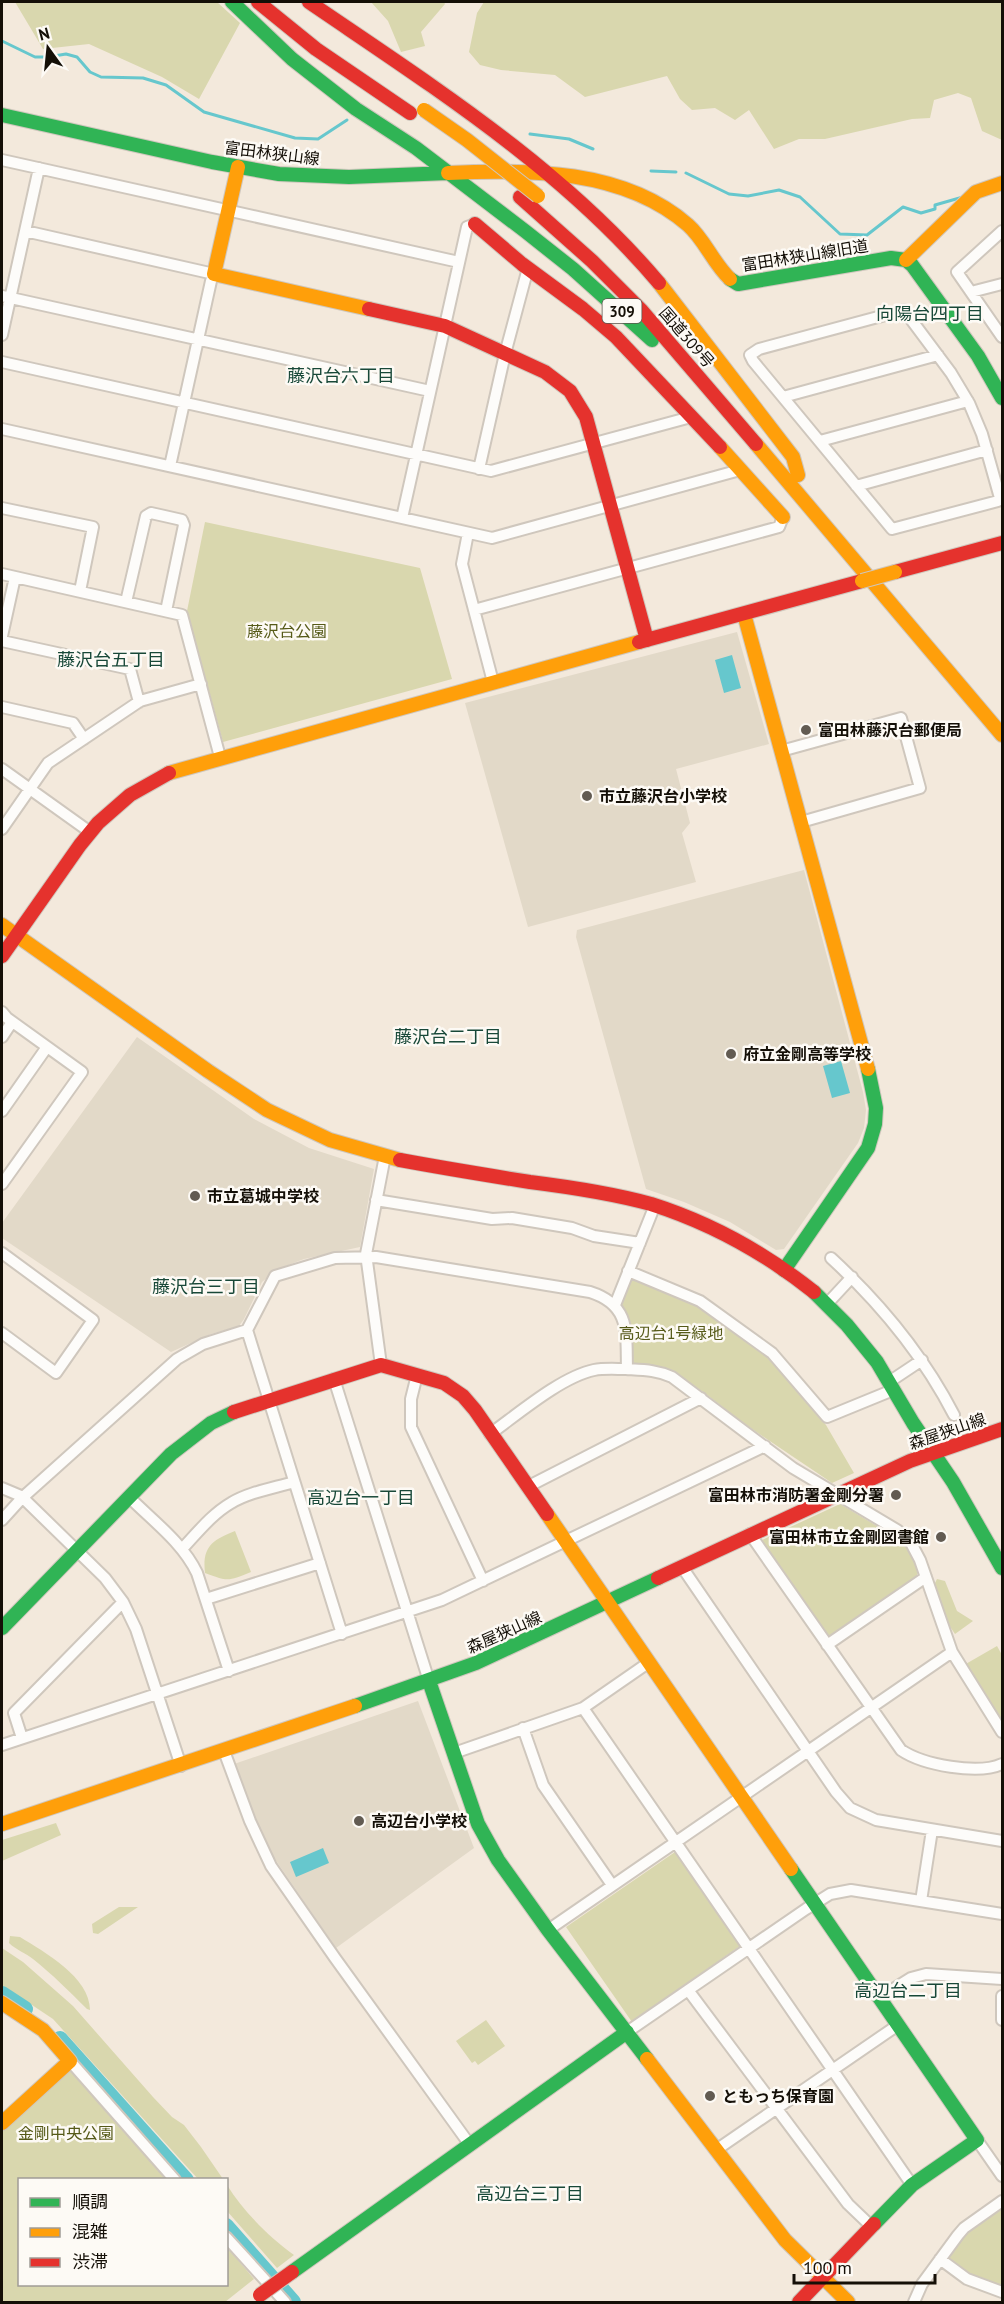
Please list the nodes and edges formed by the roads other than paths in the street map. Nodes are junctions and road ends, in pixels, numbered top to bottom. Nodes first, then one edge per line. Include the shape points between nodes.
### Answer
1 (232, 2) edge
2 (258, 2) edge
3 (275, 2) edge
4 (309, 2) edge
5 (2, 115) edge
6 (2, 160) edge
7 (238, 167) junction
8 (39, 168) junction
9 (447, 173) junction
10 (543, 173) junction
11 (1002, 183) edge
12 (228, 210) junction
13 (475, 224) joint
14 (25, 231) junction
15 (1002, 231) edge
16 (906, 260) junction
17 (459, 262) junction
18 (528, 268) junction
19 (214, 274) junction
20 (1002, 284) edge
21 (971, 292) junction
22 (6, 296) edge
23 (445, 326) junction
24 (2, 335) edge
25 (1002, 337) edge
26 (198, 339) junction
27 (505, 354) junction
28 (938, 355) junction
29 (2, 362) edge
30 (430, 391) junction
31 (783, 397) junction
32 (1002, 398) edge
33 (968, 401) junction
34 (184, 403) junction
35 (691, 417) junction
36 (2, 429) edge
37 (820, 441) junction
38 (593, 443) junction
39 (987, 450) junction
40 (416, 455) junction
41 (170, 466) junction
42 (479, 469) junction
43 (740, 470) junction
44 (780, 470) junction
45 (798, 475) junction
46 (856, 486) junction
47 (610, 506) junction
48 (2, 508) edge
49 (783, 517) joint
50 (402, 518) junction
51 (468, 533) junction
52 (1002, 543) edge
53 (627, 568) junction
54 (2, 574) edge
55 (15, 577) junction
56 (80, 591) junction
57 (126, 602) junction
58 (474, 610) junction
59 (166, 611) junction
60 (744, 614) junction
61 (2, 636) edge
62 (647, 640) junction
63 (2, 641) edge
64 (493, 682) junction
65 (201, 684) junction
66 (138, 702) junction
67 (2, 707) edge
68 (1002, 717) edge
69 (1002, 735) edge
70 (84, 739) junction
71 (781, 751) junction
72 (220, 757) junction
73 (2, 769) edge
74 (30, 789) junction
75 (801, 822) junction
76 (2, 829) edge
77 (90, 832) junction
78 (2, 925) edge
79 (16, 935) junction
80 (2, 956) edge
81 (2, 1012) edge
82 (12, 1022) junction
83 (2, 1037) edge
84 (47, 1047) junction
85 (2, 1111) edge
86 (385, 1156) junction
87 (2, 1184) edge
88 (376, 1200) junction
89 (655, 1205) junction
90 (640, 1243) junction
91 (2, 1253) edge
92 (366, 1256) junction
93 (831, 1258) dead end
94 (784, 1270) junction
95 (628, 1271) junction
96 (852, 1277) junction
97 (615, 1305) junction
98 (826, 1305) junction
99 (247, 1330) junction
100 (2, 1333) edge
101 (922, 1360) junction
102 (381, 1365) junction
103 (627, 1370) junction
104 (417, 1375) junction
105 (334, 1379) junction
106 (891, 1386) junction
107 (701, 1398) junction
108 (269, 1399) junction
109 (954, 1415) dead end
110 (1002, 1429) edge
111 (490, 1434) junction
112 (765, 1446) junction
113 (933, 1453) junction
114 (294, 1482) junction
115 (527, 1487) junction
116 (2, 1488) edge
117 (836, 1494) junction
118 (129, 1497) junction
119 (22, 1498) junction
120 (2, 1520) edge
121 (750, 1534) junction
122 (565, 1542) junction
123 (182, 1549) junction
124 (77, 1551) junction
125 (320, 1563) junction
126 (682, 1567) junction
127 (1002, 1568) edge
128 (926, 1577) junction
129 (483, 1581) junction
130 (206, 1599) junction
131 (123, 1602) junction
132 (607, 1603) junction
133 (407, 1612) junction
134 (2, 1628) edge
135 (342, 1634) junction
136 (827, 1645) junction
137 (952, 1652) junction
138 (648, 1663) junction
139 (229, 1671) junction
140 (429, 1681) junction
141 (158, 1694) junction
142 (583, 1708) junction
143 (870, 1708) junction
144 (523, 1728) junction
145 (1002, 1732) edge
146 (22, 1738) junction
147 (2, 1745) edge
148 (224, 1751) junction
149 (808, 1751) junction
150 (454, 1753) junction
151 (1002, 1764) edge
152 (181, 1766) junction
153 (740, 1797) junction
154 (2, 1824) edge
155 (933, 1830) junction
156 (1002, 1841) edge
157 (675, 1843) junction
158 (612, 1885) junction
159 (921, 1901) junction
160 (814, 1903) junction
161 (1002, 1914) edge
162 (548, 1930) junction
163 (749, 1948) junction
164 (1002, 1979) edge
165 (688, 1990) junction
166 (1002, 1996) edge
167 (879, 1998) junction
168 (2, 2003) edge
169 (1002, 2020) edge
170 (898, 2025) junction
171 (627, 2032) junction
172 (70, 2061) junction
173 (833, 2070) junction
174 (776, 2108) junction
175 (2, 2123) edge
176 (977, 2140) junction
177 (470, 2145) junction
178 (716, 2150) junction
179 (1002, 2176) edge
180 (173, 2178) edge
181 (912, 2184) junction
182 (1002, 2201) edge
183 (871, 2226) junction
184 (228, 2239) edge
185 (940, 2259) junction
186 (821, 2278) junction
187 (1002, 2292) edge
188 (255, 2299) edge
189 (285, 2302) edge
190 (799, 2302) edge
191 (848, 2302) edge
192 (914, 2302) edge

1 - 9 main road, 309 via 315,78
2 - 44 main road, 国道309号 / 309 via 316,49 467,154 592,261 642,311
3 - 45 main road, 国道309号 / 309, bridge via 538,196 659,313
4 - 10 main road, 309 via 475,116
5 - 7 main road, 富田林狭山線
6 - 8 street
7 - 9 main road, 富田林狭山線 via 315,177
7 - 12 main road
8 - 12 street
8 - 14 street
9 - 10 main road, 富田林狭山線
9 - 44 main road, 309 via 623,312
10 - 16 main road, 富田林狭山線旧道 via 604,183 669,211 695,232 729,278 738,284 891,258
10 - 45 main road, 309 via 603,224 644,266 793,458
11 - 16 main road via 976,192
12 - 17 street
12 - 19 main road
13 - 17 street via 467,226
13 - 18 main road
14 - 19 street
14 - 22 street
15 - 21 street via 957,272
16 - 32 main road via 978,357
17 - 23 street
18 - 27 street
18 - 35 main road via 616,337
19 - 23 main road
19 - 26 street
20 - 21 street
21 - 25 street
22 - 24 street
22 - 26 street
23 - 27 main road
23 - 30 street
26 - 30 street
26 - 34 street
27 - 38 main road via 545,372 573,393 582,406
27 - 42 street
28 - 31 street
28 - 31 street via 904,310 752,352 753,361
28 - 33 street
29 - 34 street
30 - 40 street
31 - 37 street
33 - 37 street
33 - 39 street
34 - 40 street
34 - 41 street
35 - 38 street
35 - 43 main road
36 - 41 street
37 - 46 street
38 - 42 street via 491,471
38 - 47 main road
39 - 46 street
39 - 46 street via 998,501 896,529 890,527
40 - 42 street
40 - 50 street
41 - 50 street
43 - 47 street
43 - 49 main road
44 - 69 main road, 国道309号 / 309
45 - 68 main road, 国道309号 / 309
47 - 51 street via 492,538
47 - 53 main road
48 - 56 street via 93,528
49 - 53 street via 779,527
50 - 51 street
51 - 58 street via 462,564
52 - 60 main road, bridge
53 - 58 street
53 - 62 main road
54 - 55 street
55 - 56 street
55 - 61 street
56 - 57 street
57 - 59 street
57 - 59 street via 146,516 151,513 182,520 184,525
58 - 64 street
59 - 65 street via 182,615
60 - 62 main road
60 - 71 main road
62 - 64 main road
63 - 66 street via 130,669
64 - 72 main road
65 - 66 street
65 - 72 street
66 - 70 street
67 - 70 street via 73,723
70 - 74 street via 48,763
71 - 75 main road
71 - 75 street via 901,718 904,728 920,788
72 - 77 main road via 173,771 149,783 119,804
73 - 74 street
74 - 76 street
74 - 77 street
75 - 94 main road via 876,1108 868,1148
77 - 79 main road
78 - 79 main road
79 - 80 main road
79 - 86 main road via 250,1100 321,1136
81 - 82 street
82 - 83 street
82 - 84 street
84 - 85 street
84 - 87 street via 82,1072
86 - 88 street
86 - 89 main road
88 - 90 street via 492,1219 532,1221
88 - 92 street
89 - 90 street
89 - 94 main road via 720,1230
90 - 95 street
91 - 100 street via 93,1320 56,1373
92 - 97 street via 590,1292
92 - 99 street via 335,1258 275,1276
92 - 102 street
93 - 96 street
94 - 98 main road
95 - 97 street
95 - 106 street via 700,1301 772,1353 827,1417
96 - 98 street
96 - 101 street
97 - 103 street via 625,1325
98 - 106 main road via 871,1353
99 - 108 street
99 - 119 street via 203,1344 177,1359
101 - 106 street
101 - 109 street
102 - 104 main road
102 - 105 main road
103 - 107 street via 660,1372
103 - 111 street via 593,1371 573,1377
104 - 111 main road via 455,1389 470,1402
104 - 129 street via 411,1399 411,1427
105 - 108 main road
105 - 133 street
106 - 113 main road
107 - 112 street
107 - 115 street
108 - 114 street
108 - 118 main road via 196,1433
110 - 113 main road, 森屋狭山線
111 - 115 main road
112 - 117 street
112 - 122 street
113 - 117 main road, 森屋狭山線
113 - 127 main road
114 - 123 street via 230,1504
114 - 125 street
115 - 122 main road
116 - 119 street
117 - 121 main road, 森屋狭山線
117 - 128 street via 905,1537
118 - 123 street
118 - 124 main road
119 - 120 street
119 - 124 street
121 - 126 main road, 森屋狭山線
121 - 136 street
122 - 129 street
122 - 132 main road
123 - 130 street via 197,1573
124 - 131 street
124 - 134 main road
125 - 130 street
125 - 135 street
126 - 132 main road, 森屋狭山線
126 - 149 street
128 - 136 street
128 - 137 street
129 - 133 street
130 - 139 street
131 - 141 street
131 - 146 street via 14,1713
132 - 138 main road
132 - 140 main road, 森屋狭山線 via 495,1656
133 - 135 street
133 - 140 street
135 - 139 street
136 - 143 street
137 - 143 street
137 - 145 street
138 - 142 street
138 - 153 main road
139 - 141 street
140 - 148 main road, 森屋狭山線
140 - 150 main road
141 - 146 street
141 - 152 street
142 - 144 street
142 - 157 street
143 - 149 street
143 - 151 street via 901,1750 916,1759 983,1770
144 - 150 street
144 - 158 street via 543,1785
146 - 147 street
148 - 152 main road, 森屋狭山線
148 - 177 street via 271,1866
149 - 153 street
149 - 155 street via 843,1801 858,1813
150 - 162 main road via 487,1841
152 - 154 main road, 森屋狭山線
153 - 157 street
153 - 160 main road
155 - 156 street
155 - 159 street
157 - 158 street
157 - 163 street
158 - 162 street
159 - 160 street via 851,1890 836,1892
159 - 161 street
160 - 163 street
160 - 167 main road
162 - 171 main road
163 - 165 street
163 - 173 street
164 - 167 street via 926,1974 911,1978
165 - 171 street
165 - 174 street
166 - 169 street
167 - 170 main road
168 - 172 main road via 43,2030
170 - 173 street
170 - 176 main road
171 - 177 main road
171 - 178 main road
172 - 175 main road
172 - 180 street
173 - 174 street
173 - 181 street
174 - 178 street
174 - 183 street via 848,2204
176 - 179 street
176 - 181 main road
177 - 188 main road, bridge
178 - 186 main road via 785,2240
181 - 183 main road
182 - 185 street via 964,2229
183 - 186 main road
184 - 189 street
185 - 187 street via 967,2279
185 - 192 street
186 - 190 main road
186 - 191 main road

